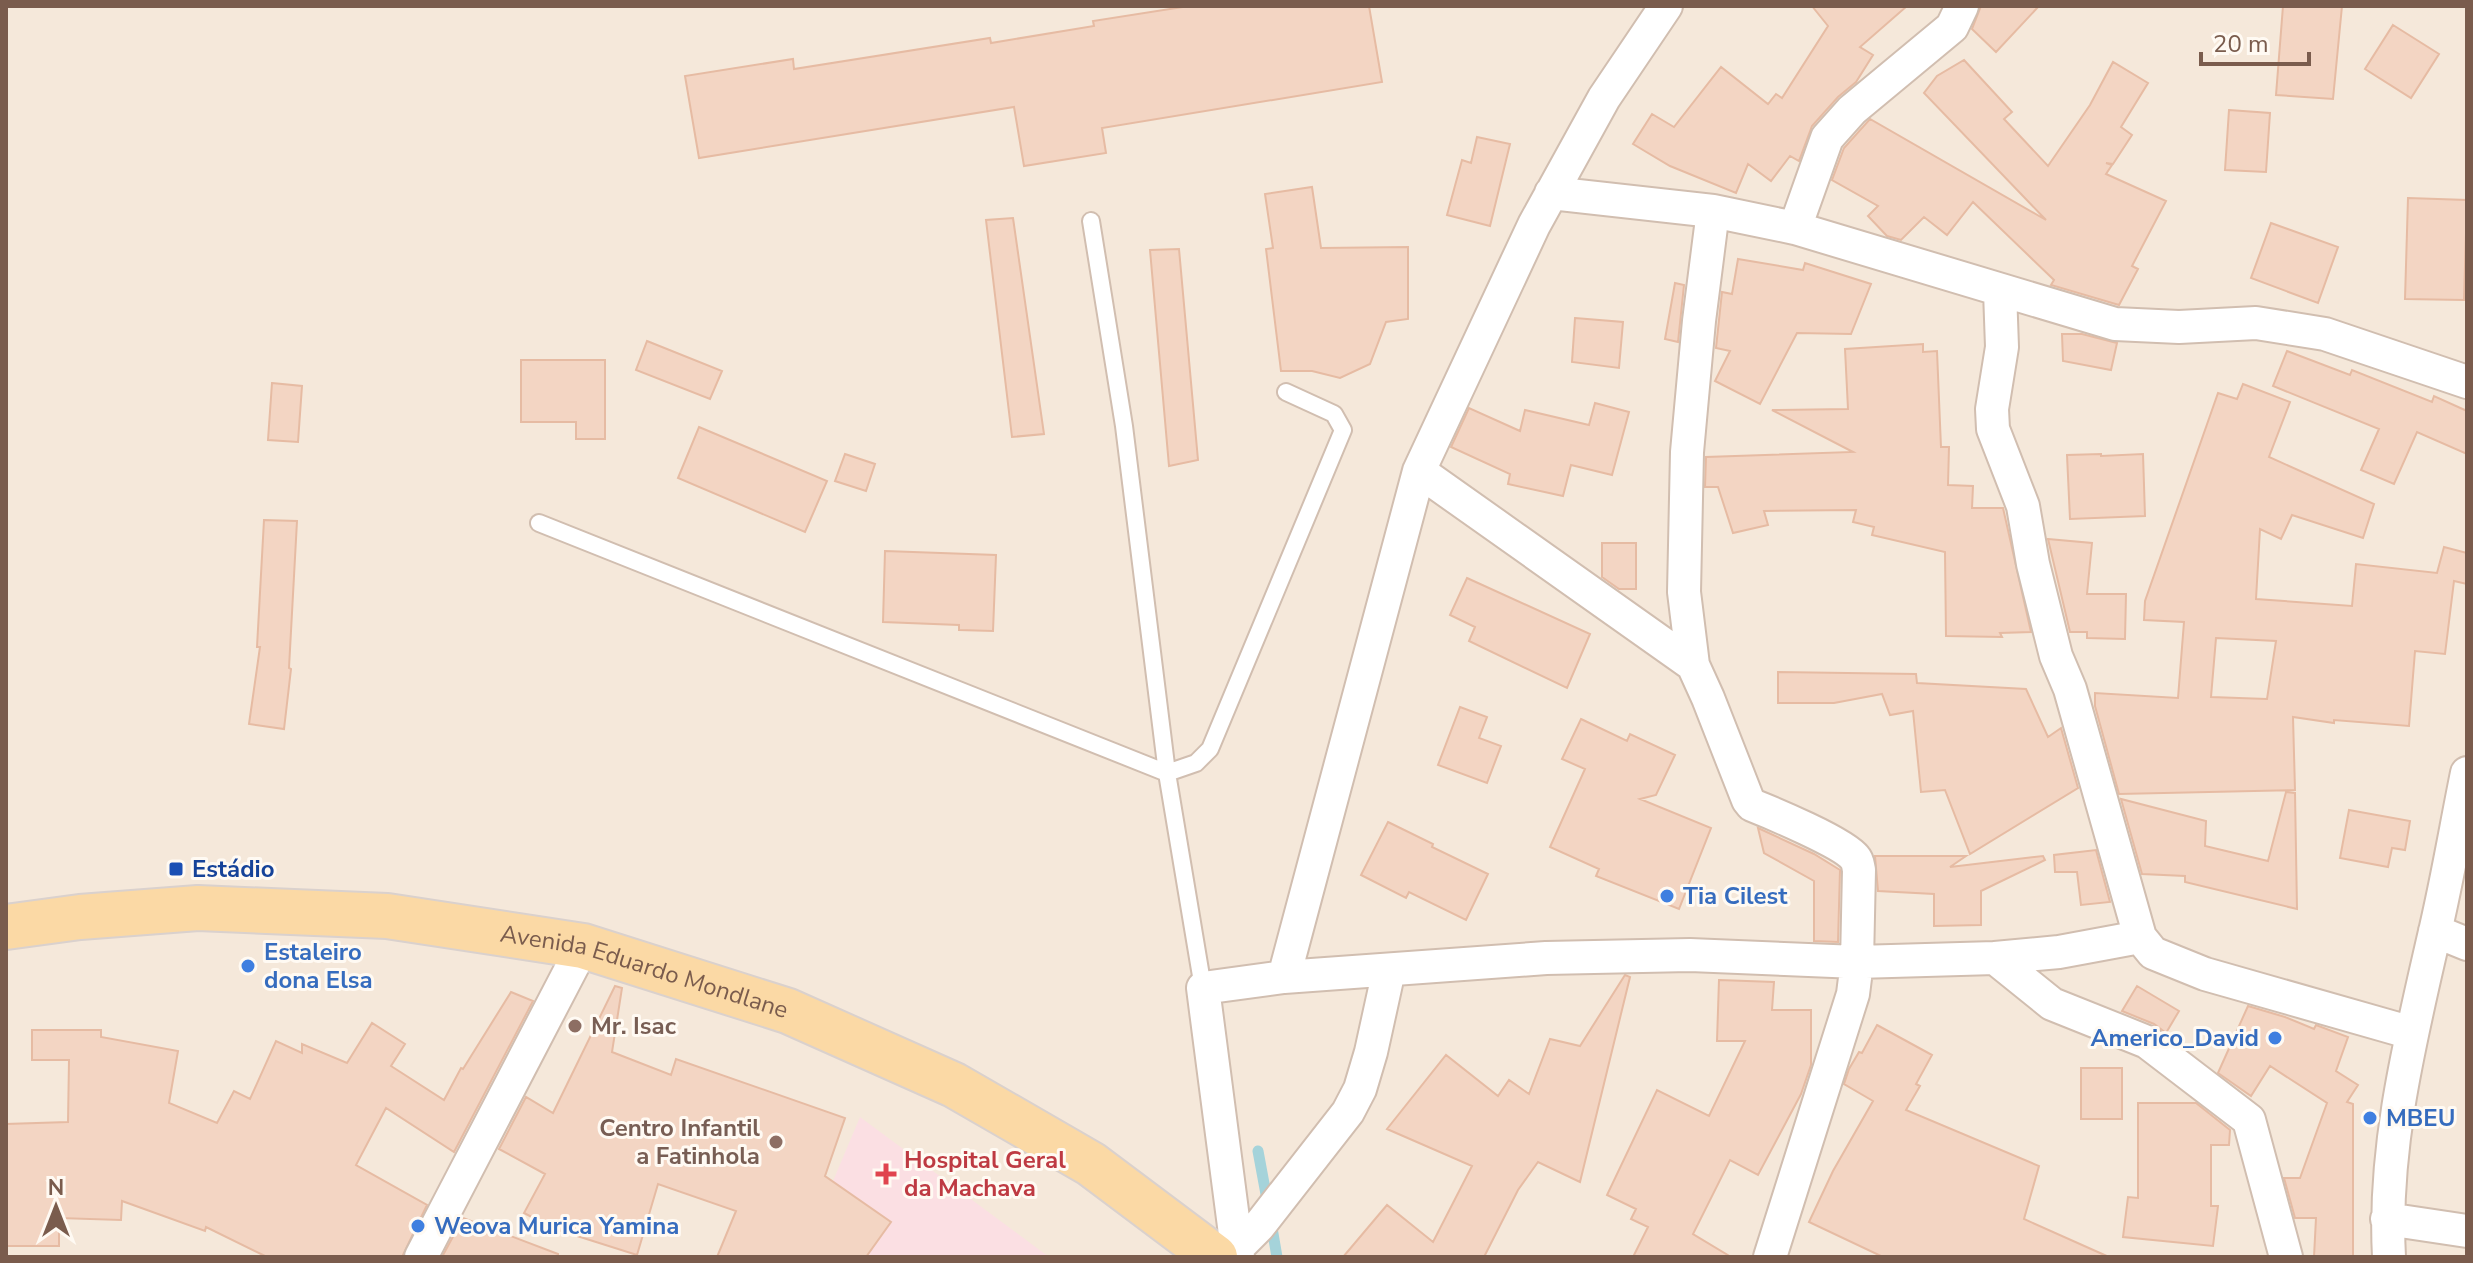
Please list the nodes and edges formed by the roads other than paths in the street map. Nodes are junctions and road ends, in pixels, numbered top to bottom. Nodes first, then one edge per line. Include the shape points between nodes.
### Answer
1 (1666, 6) edge
2 (1962, 6) edge
3 (1551, 193) junction
4 (1713, 211) junction
5 (1091, 221) dead end
6 (1795, 228) junction
7 (2000, 291) junction
8 (2467, 382) edge
9 (1286, 392) dead end
10 (1419, 471) junction
11 (539, 523) dead end
12 (1693, 665) junction
13 (1167, 773) junction
14 (2467, 773) edge
15 (6, 927) edge
16 (2435, 931) junction
17 (2140, 937) junction
18 (2467, 944) edge
19 (583, 946) junction
20 (1995, 958) junction
21 (1857, 962) junction
22 (1389, 970) junction
23 (1284, 977) junction
24 (1203, 988) junction
25 (2412, 1033) junction
26 (2387, 1219) junction
27 (2467, 1231) edge
28 (1230, 1254) edge
29 (421, 1257) edge
30 (1770, 1257) edge
31 (2286, 1257) edge
32 (2389, 1257) edge

1 - 3 street via 1604,98
2 - 6 street via 1952,27 1852,110 1827,138
3 - 4 street
3 - 10 street
4 - 6 street
4 - 12 street via 1686,476 1684,592
5 - 13 lane via 1124,426
6 - 7 street
7 - 8 street via 2115,324 2256,323 2325,334
7 - 17 street via 2002,347 1993,429 2023,506 2056,656
9 - 13 lane via 1334,414 1343,430 1210,749 1196,763
10 - 12 street
10 - 23 street
11 - 13 lane
12 - 21 street via 1752,805 1857,859
13 - 24 lane
14 - 16 street
15 - 19 main road, Avenida Eduardo Mondlane via 198,908 387,916
16 - 18 street
16 - 25 street
17 - 20 street
17 - 25 street via 2153,953 2205,974
19 - 28 main road, Avenida Eduardo Mondlane via 788,1011 954,1085 1091,1164
19 - 29 street
20 - 21 street
20 - 31 street via 2052,1004 2147,1042 2249,1120
21 - 22 street via 1704,956 1546,958
21 - 30 street via 1853,994
22 - 23 street
22 - 28 street via 1371,1052 1348,1112 1259,1226
23 - 24 street
24 - 28 street
25 - 26 street via 2393,1141
26 - 27 street
26 - 32 street

